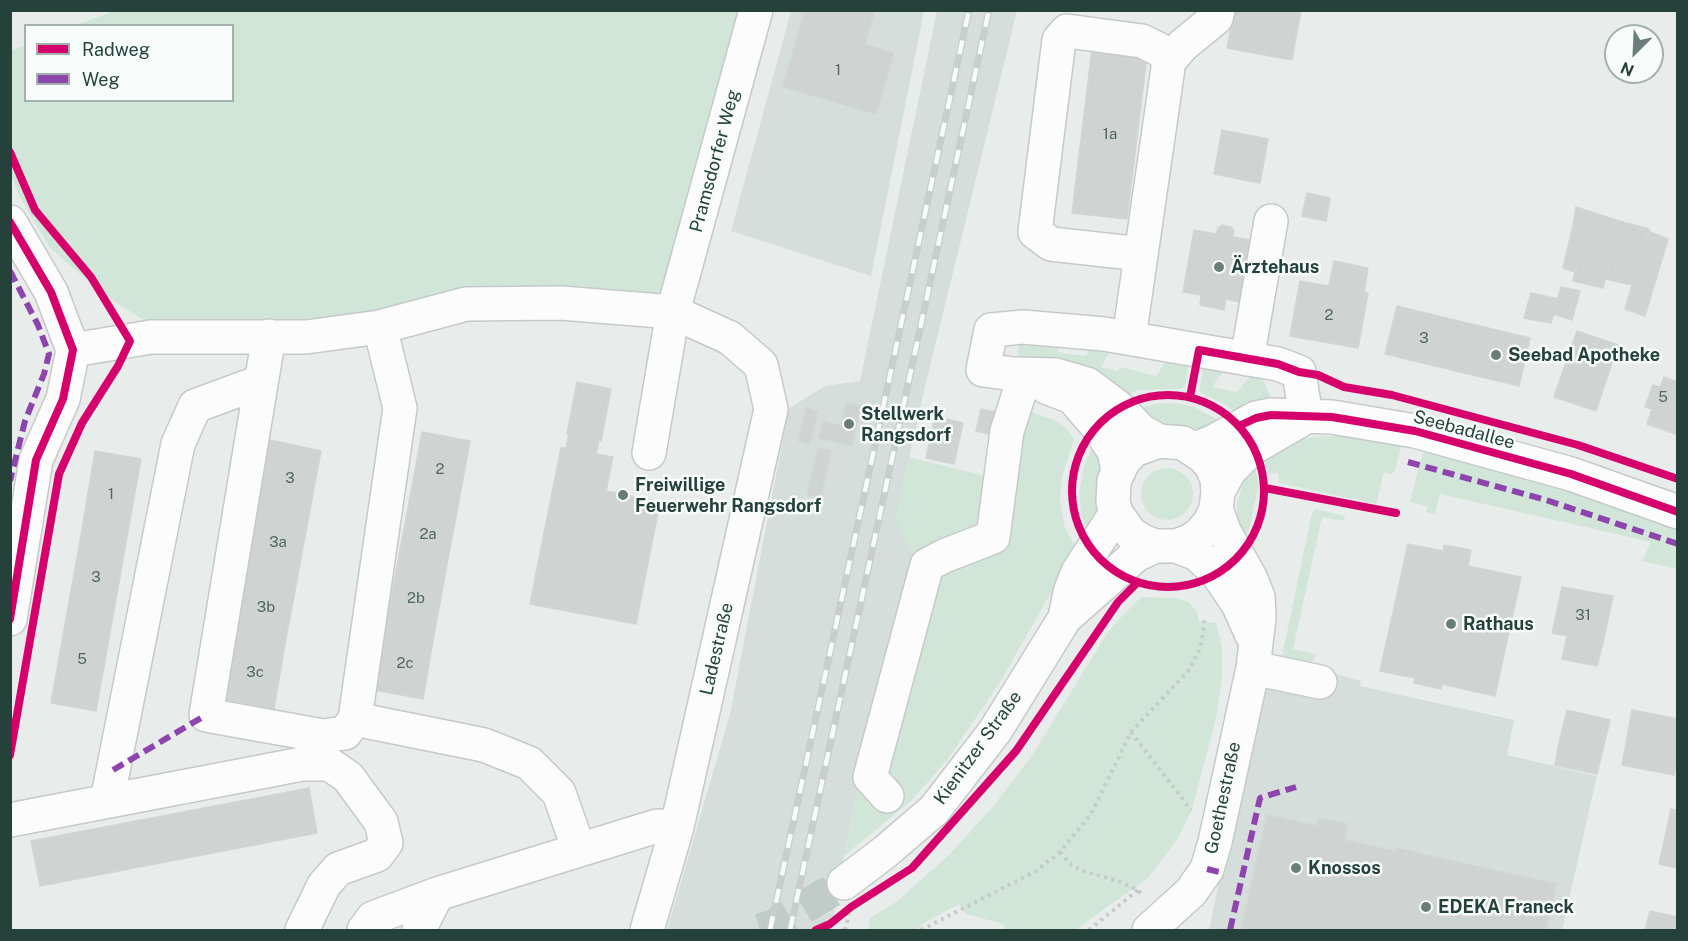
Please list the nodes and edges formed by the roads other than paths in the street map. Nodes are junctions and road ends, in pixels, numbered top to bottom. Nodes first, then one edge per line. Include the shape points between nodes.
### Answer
1 (756, 10) edge
2 (1218, 10) edge
3 (1169, 61) junction
4 (1271, 220) dead end
5 (10, 222) edge
6 (1141, 254) junction
7 (673, 312) junction
8 (380, 327) junction
9 (269, 336) junction
10 (1129, 338) junction
11 (73, 350) junction
12 (1247, 359) junction
13 (1007, 374) junction
14 (260, 382) junction
15 (1305, 417) junction
16 (1159, 441) junction
17 (1194, 449) junction
18 (649, 453) dead end
19 (1118, 470) junction
20 (1217, 500) junction
21 (1677, 512) edge
22 (1116, 513) junction
23 (1166, 546) junction
24 (1065, 618) junction
25 (10, 619) edge
26 (1254, 655) junction
27 (1320, 682) dead end
28 (355, 719) junction
29 (887, 796) dead end
30 (107, 801) junction
31 (10, 820) edge
32 (676, 827) junction
33 (579, 850) junction
34 (437, 894) junction
35 (848, 895) tunnel mouth
36 (302, 930) edge
37 (364, 930) edge
38 (418, 930) edge
39 (647, 930) edge
40 (1149, 930) edge

1 - 7 street, Pramsdorfer Weg
2 - 3 street via 1216,18
3 - 6 street
3 - 6 street via 1162,51 1142,41 1067,32 1059,40 1035,232 1051,244
4 - 12 street
5 - 11 street via 51,292
6 - 10 street
7 - 8 street via 561,303 466,303
7 - 18 street, Pramsdorfer Weg
7 - 32 street, Ladestraße via 730,338 761,365 771,409
8 - 9 street via 306,337
8 - 28 street via 400,408
9 - 11 street via 152,337
9 - 14 street
10 - 12 street
10 - 13 street via 1023,327 991,330
11 - 25 street via 63,399 36,460
12 - 15 street via 1299,372
13 - 16 street via 1056,375 1087,384 1141,431
13 - 19 street via 1072,397 1114,451
13 - 29 street via 1007,431 993,537 927,566 870,777
14 - 28 street via 206,715 323,736 345,733
14 - 30 street via 195,406 178,444
15 - 17 street, Seebadallee via 1256,418
15 - 20 street via 1251,450 1229,471
15 - 21 street, Seebadallee via 1332,417 1414,431 1570,474
16 - 17 street via 1183,443
16 - 19 street via 1134,450
17 - 20 street via 1212,467 1217,479
19 - 22 street via 1112,492
20 - 23 street via 1210,522 1201,533 1190,541
20 - 26 street, Goethestraße via 1224,531 1258,597
22 - 23 street via 1131,534 1142,541
22 - 24 street, Kienitzer Straße via 1078,572
23 - 24 street, Kienitzer Straße via 1136,555
23 - 26 street via 1197,554 1217,573 1238,604
24 - 35 street, Kienitzer Straße via 995,731 934,810 885,852
26 - 27 street
26 - 40 street, Goethestraße via 1207,869 1191,892
28 - 33 street via 484,745 529,763 559,793
30 - 31 street
30 - 36 street via 302,764 329,764 348,777 381,822 386,843 377,855 338,869 324,885
32 - 33 street via 657,826
32 - 39 street, Ladestraße
33 - 34 street
34 - 37 street via 373,918
34 - 38 street

